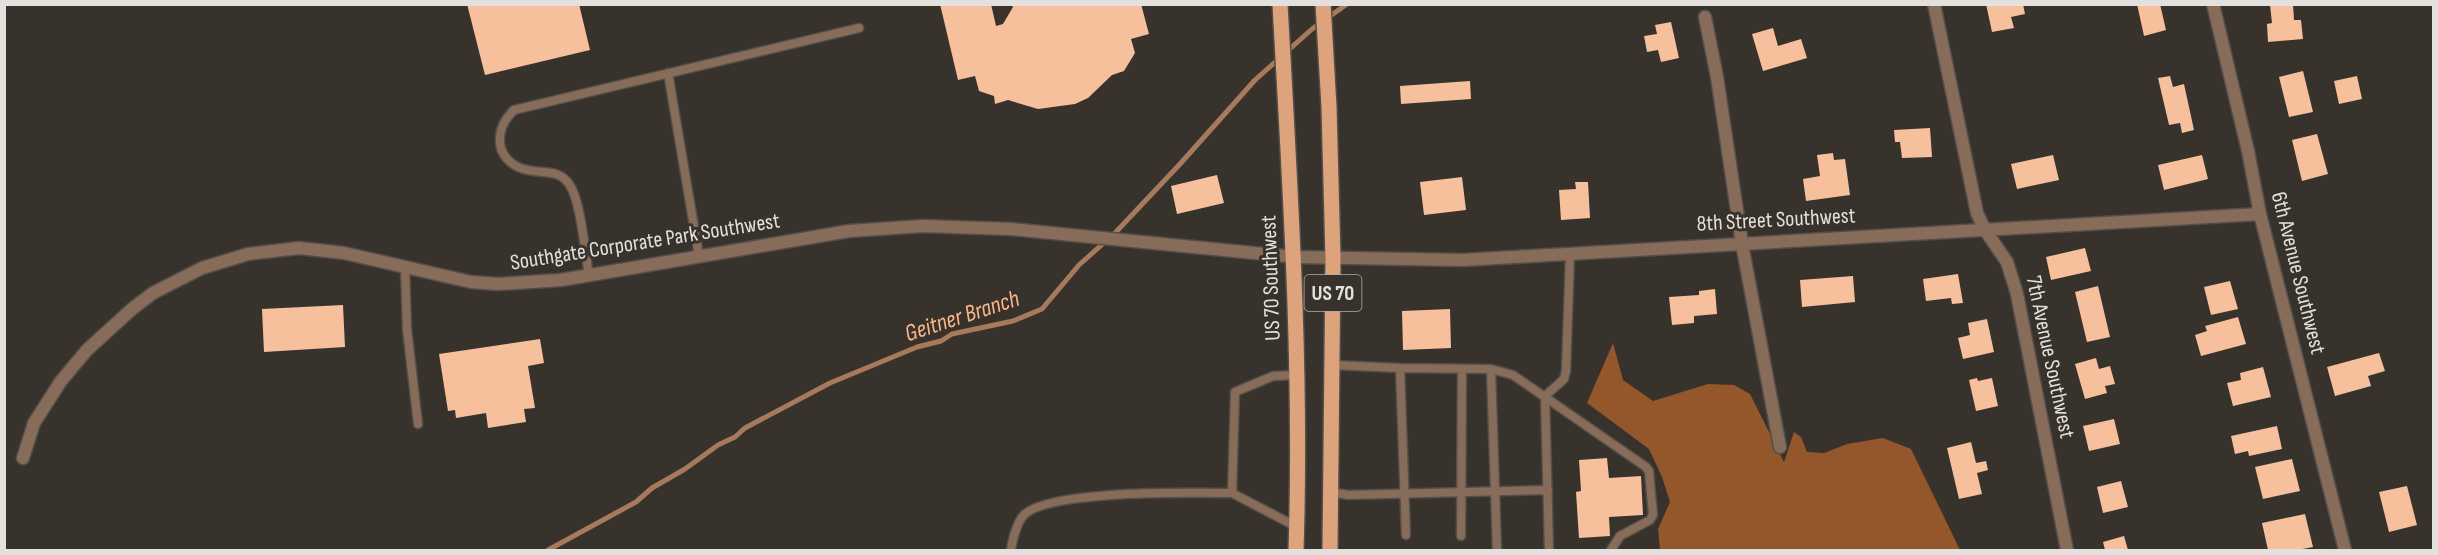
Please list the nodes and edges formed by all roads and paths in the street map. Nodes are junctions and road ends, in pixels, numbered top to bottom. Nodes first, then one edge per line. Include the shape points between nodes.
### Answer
1 (1280, 4) edge
2 (1323, 4) edge
3 (1934, 4) edge
4 (2213, 4) edge
5 (1705, 17) dead end
6 (859, 28) dead end
7 (668, 73) junction
8 (2260, 214) junction
9 (1985, 230) junction
10 (1742, 244) junction
11 (1570, 255) junction
12 (699, 256) junction
13 (1294, 258) junction
14 (1333, 258) junction
15 (405, 267) junction
16 (589, 275) junction
17 (1333, 365) junction
18 (1400, 368) junction
19 (1462, 369) junction
20 (1491, 369) junction
21 (1297, 375) junction
22 (1545, 396) junction
23 (418, 424) dead end
24 (1780, 447) dead end
25 (23, 458) dead end
26 (1548, 490) junction
27 (1330, 492) junction
28 (1461, 492) junction
29 (1495, 492) junction
30 (1232, 493) junction
31 (1404, 493) junction
32 (1297, 527) junction
33 (1406, 535) dead end
34 (1461, 536) dead end
35 (1011, 550) edge
36 (1296, 550) edge
37 (1330, 550) edge
38 (1497, 550) edge
39 (1549, 550) edge
40 (1611, 550) edge
41 (2067, 550) edge
42 (2345, 550) edge

1 - 13 main road, US 70 Southwest / US 70
2 - 14 main road, US 70
3 - 9 street, 7th Avenue Southwest via 1977,213
4 - 8 street, 6th Avenue Southwest
5 - 10 street via 1718,77
6 - 7 lane
7 - 12 lane
7 - 16 lane via 514,110 500,128 500,141 510,161 530,171 550,171 570,185
8 - 9 street, 8th Street Southwest
8 - 42 street, 6th Avenue Southwest
9 - 10 street, 8th Street Southwest
9 - 41 street, 7th Avenue Southwest via 2007,262 2017,294
10 - 11 street, 8th Street Southwest
10 - 24 street
11 - 14 street, 8th Street Southwest via 1463,260
11 - 22 lane via 1566,371 1564,379
12 - 13 street, Southgate Corporate Park Southwest via 849,231 923,226 1011,229
12 - 16 street, Southgate Corporate Park Southwest
13 - 14 street, 8th Street Southwest
13 - 21 main road, US 70 Southwest / US 70
14 - 17 main road, US 70
15 - 16 street, Southgate Corporate Park Southwest via 498,284
15 - 23 lane via 407,329
15 - 25 street, Southgate Corporate Park Southwest via 344,253 299,248 248,254 202,268 153,293 87,350 34,423
17 - 18 lane
17 - 27 main road, US 70
18 - 19 lane
18 - 31 lane
19 - 20 lane
19 - 28 lane
20 - 22 lane via 1518,377
20 - 29 lane
21 - 30 lane via 1273,376 1235,392
21 - 32 main road, US 70 Southwest / US 70
22 - 26 lane
22 - 40 lane via 1649,471 1653,515 1620,536
26 - 29 lane
26 - 39 lane
27 - 31 lane
27 - 37 main road, US 70
28 - 29 lane
28 - 31 lane
28 - 34 lane
29 - 38 lane
30 - 32 lane
30 - 35 lane via 1079,497 1042,504 1023,516
31 - 33 lane
32 - 36 main road, US 70 Southwest / US 70

